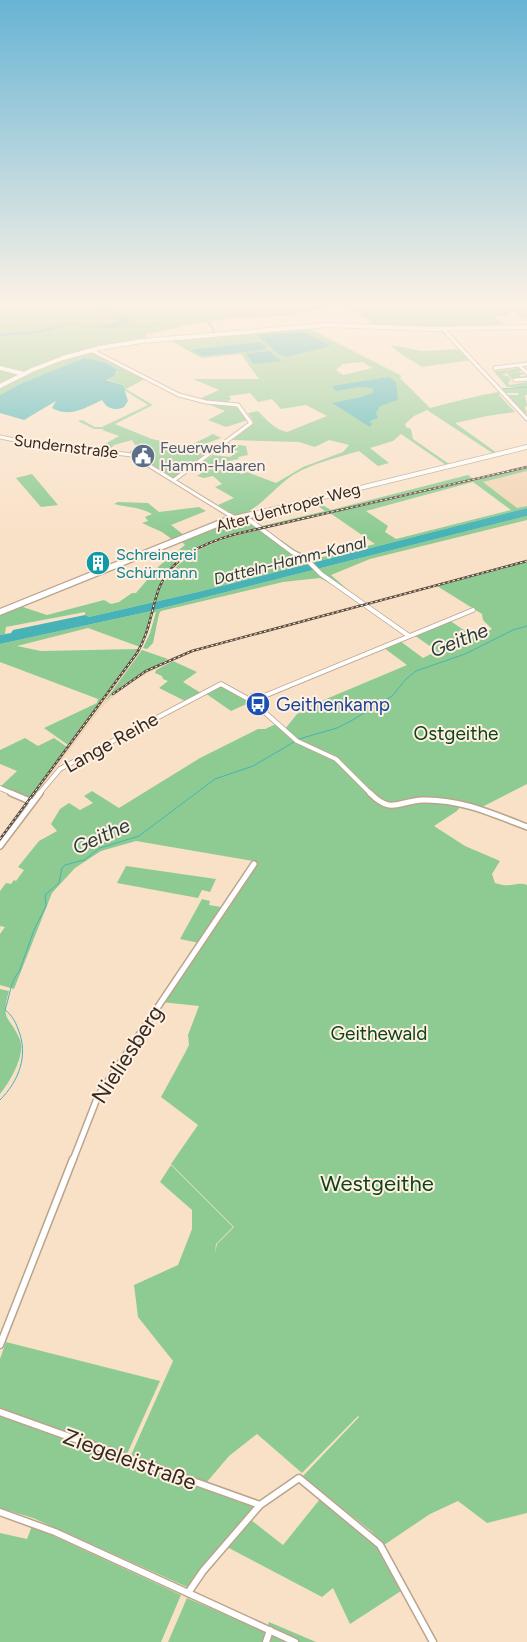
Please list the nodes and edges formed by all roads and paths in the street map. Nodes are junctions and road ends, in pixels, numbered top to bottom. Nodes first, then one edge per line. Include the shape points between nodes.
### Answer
1 (151, 381) edge
2 (492, 381) edge
3 (526, 417) edge
4 (0, 437) edge
5 (527, 447) edge
6 (174, 480) junction
7 (244, 516) junction
8 (235, 518) junction
9 (473, 610) dead end
10 (0, 612) edge
11 (409, 636) junction
12 (252, 701) junction
13 (0, 788) edge
14 (32, 802) junction
15 (527, 826) edge
16 (0, 846) edge
17 (254, 864) dead end
18 (0, 1345) edge
19 (0, 1412) edge
20 (260, 1505) junction
21 (0, 1512) edge
22 (188, 1593) junction
23 (270, 1630) junction
24 (266, 1642) edge
25 (295, 1642) edge
26 (434, 1642) edge

1 - 6 street via 179,395 238,405 251,423
2 - 3 street
4 - 6 street, Sundernstraße via 129,454
5 - 7 main road, Alter Uentroper Weg
6 - 8 street, Sundernstraße
7 - 8 main road, Alter Uentroper Weg
7 - 11 street
8 - 10 main road, Alter Uentroper Weg
9 - 11 street
11 - 12 street
12 - 14 street, Lange Reihe via 221,684 60,769
12 - 15 street via 297,741 336,759 380,803 390,806 421,800 443,801 479,808
13 - 14 street
14 - 16 street, Lange Reihe
17 - 18 street, Nieliesberg via 98,1096
19 - 20 street, Ziegeleistraße
20 - 22 street
20 - 26 street via 299,1478 380,1545
21 - 22 street via 55,1532
22 - 23 street
23 - 24 street
23 - 25 street

